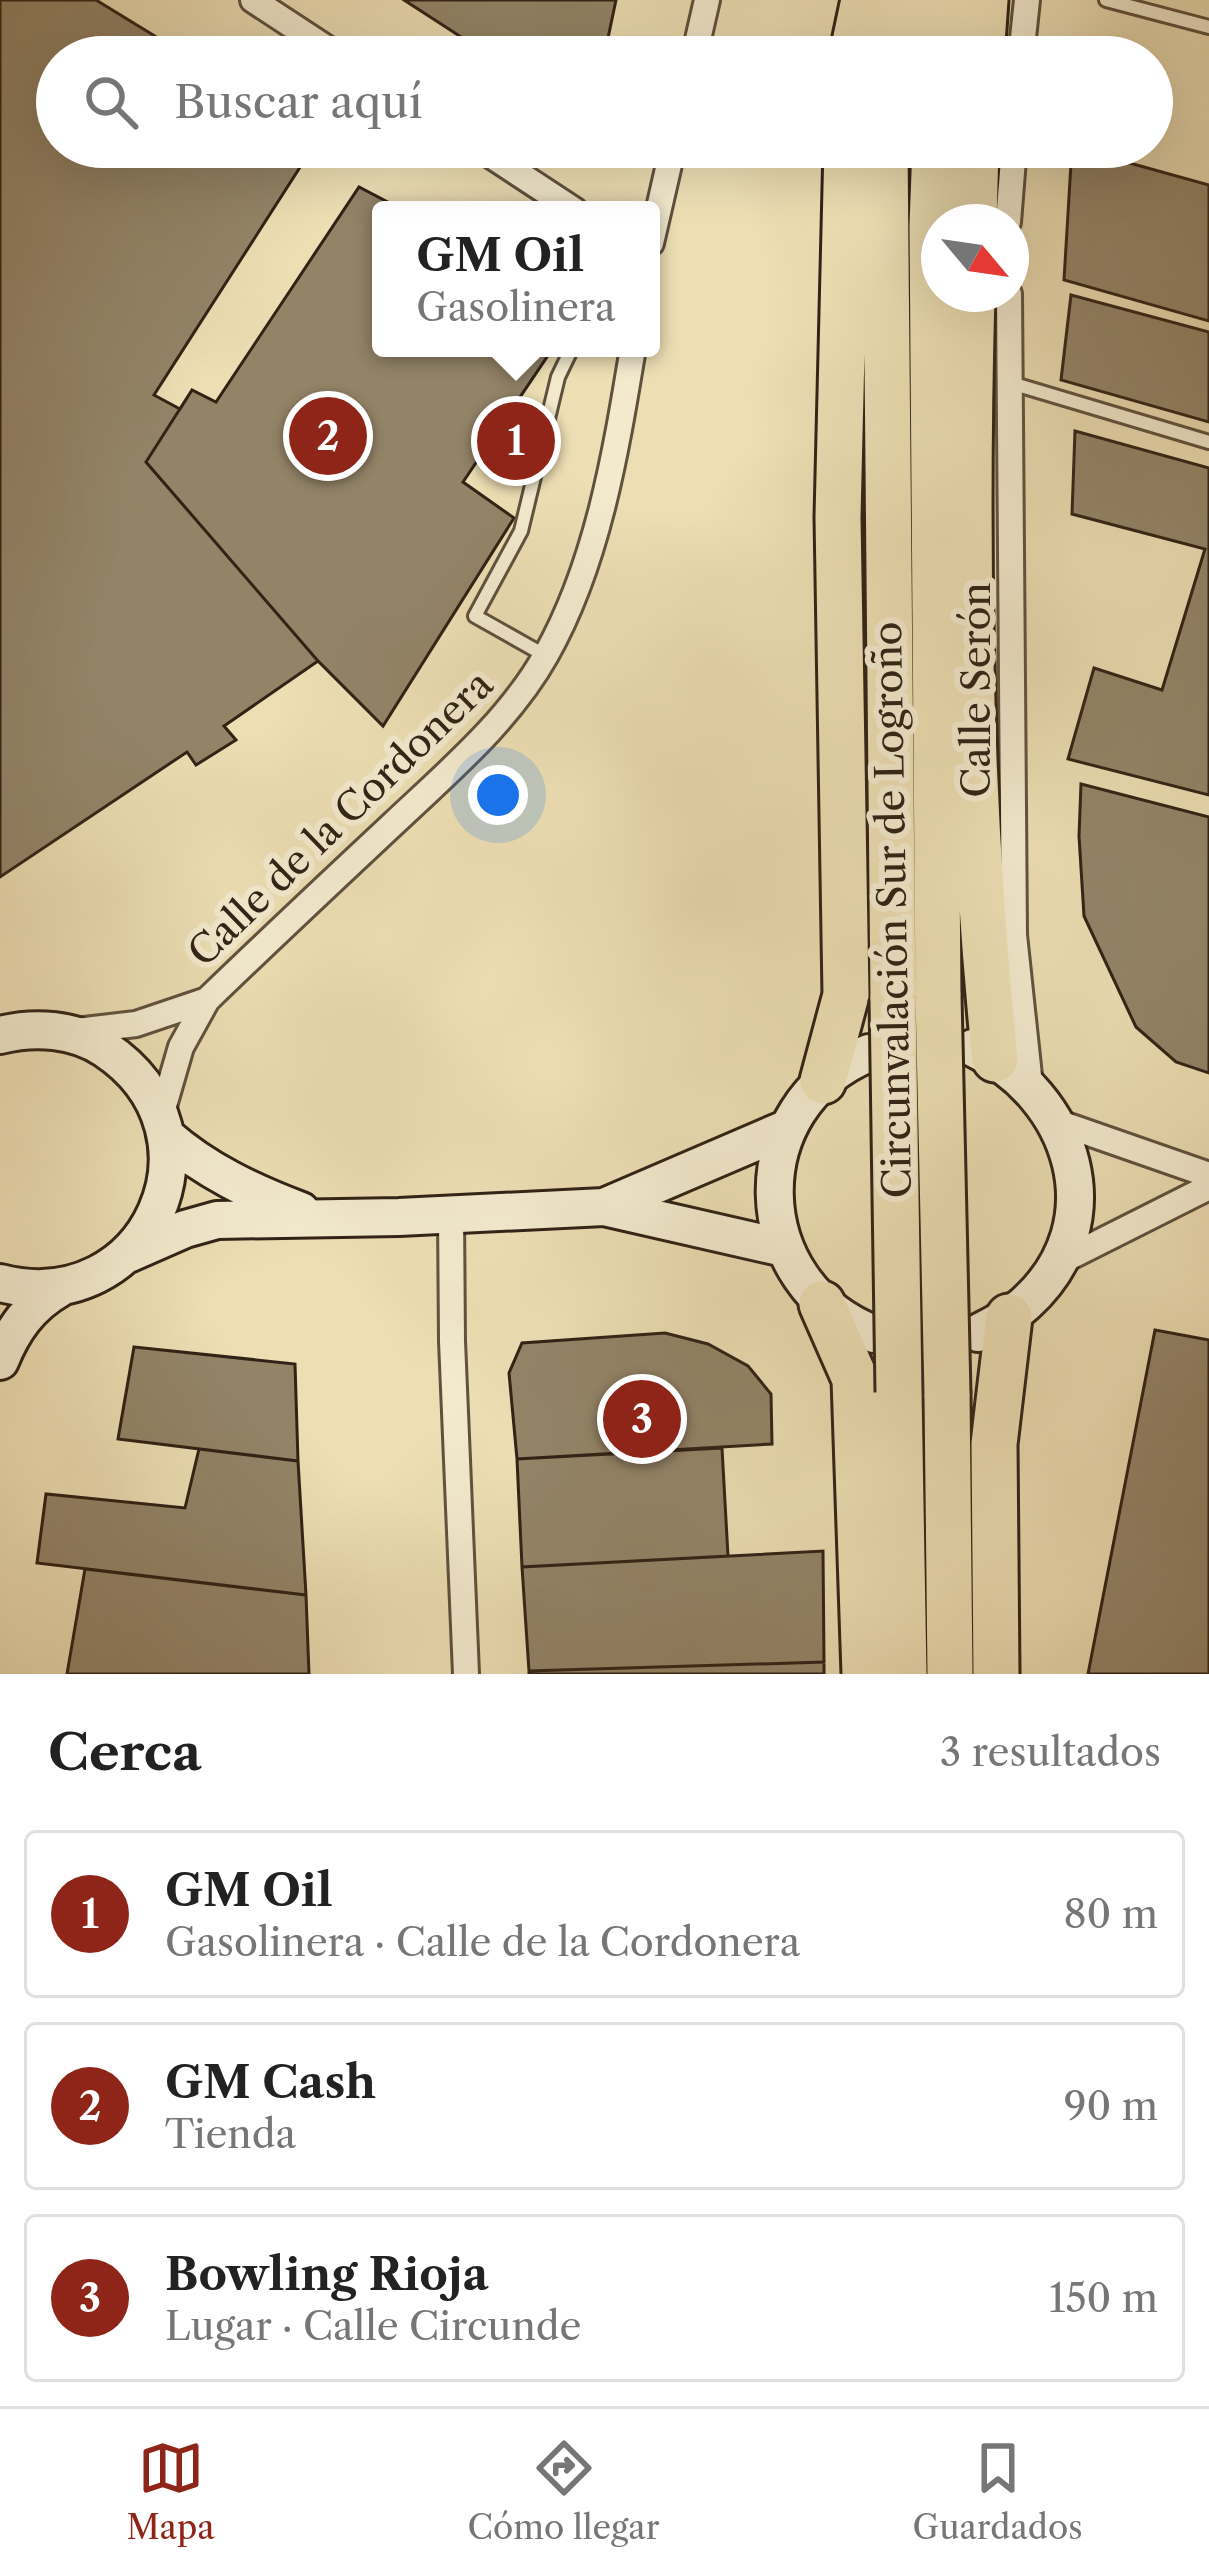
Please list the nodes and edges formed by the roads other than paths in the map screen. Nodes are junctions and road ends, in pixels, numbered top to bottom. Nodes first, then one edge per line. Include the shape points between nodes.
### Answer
1 (254, 0) edge
2 (706, 0) edge
3 (864, 0) edge
4 (904, 0) edge
5 (941, 0) edge
6 (985, 0) edge
7 (1027, 0) edge
8 (1106, 0) edge
9 (1209, 26) edge
10 (308, 36) edge
11 (698, 36) edge
12 (856, 36) edge
13 (900, 36) edge
14 (940, 36) edge
15 (982, 36) edge
16 (1024, 36) edge
17 (507, 168) edge
18 (668, 168) edge
19 (846, 168) edge
20 (887, 168) edge
21 (934, 168) edge
22 (975, 168) edge
23 (1012, 168) edge
24 (553, 201) edge
25 (660, 204) edge
26 (974, 204) edge
27 (1009, 204) edge
28 (972, 312) edge
29 (1009, 312) edge
30 (568, 357) edge
31 (631, 357) edge
32 (1010, 382) junction
33 (1209, 442) edge
34 (546, 656) junction
35 (915, 997) junction
36 (207, 1000) junction
37 (1, 1032) edge
38 (63, 1033) junction
39 (869, 1053) dead end
40 (999, 1064) junction
41 (823, 1081) junction
42 (1057, 1122) junction
43 (163, 1126) junction
44 (788, 1128) junction
45 (1209, 1175) edge
46 (1209, 1187) edge
47 (604, 1207) junction
48 (451, 1214) junction
49 (315, 1216) junction
50 (784, 1248) junction
51 (128, 1254) junction
52 (1056, 1264) junction
53 (0, 1283) edge
54 (60, 1288) junction
55 (821, 1304) junction
56 (994, 1325) joint
57 (874, 1334) dead end
58 (0, 1361) edge
59 (466, 1674) edge
60 (865, 1674) edge
61 (904, 1674) edge
62 (950, 1674) edge
63 (996, 1674) edge

1 - 10 street
2 - 11 street
3 - 12 highway
4 - 13 highway
5 - 14 highway
6 - 15 highway
7 - 16 street
8 - 9 lane
17 - 24 street
18 - 25 street
19 - 41 highway via 838,517 846,995
20 - 35 highway, Circunvalación Sur de Logroño
21 - 35 highway, Circunvalación Sur de Logroño
22 - 26 highway
23 - 27 street
28 - 40 highway via 973,705 982,934
29 - 32 street, Calle Serón
30 - 34 lane via 521,531 475,616
31 - 34 street, Calle de la Cordonera via 591,543
32 - 33 lane
32 - 40 street, Calle Serón via 1014,935
34 - 36 street, Calle de la Cordonera via 462,759
35 - 61 highway, Circunvalación Sur de Logroño, bridge via 899,1392
35 - 62 highway, Circunvalación Sur de Logroño, bridge via 947,1394
36 - 38 street, Calle de la Cordonera via 136,1024
36 - 43 street, Calle de la Cordonera via 181,1048
37 - 38 main road
38 - 43 main road via 91,1039 128,1064
39 - 41 main road
40 - 42 main road
41 - 44 main road
42 - 45 street
42 - 52 main road via 1073,1168 1073,1218
43 - 49 main road via 194,1161
43 - 51 main road via 165,1190
44 - 47 main road
44 - 50 main road via 774,1208
46 - 52 street
47 - 48 main road
47 - 50 main road
48 - 49 main road
48 - 59 street
49 - 51 main road via 217,1220
50 - 55 main road
51 - 54 main road
52 - 56 main road
53 - 54 main road
54 - 58 main road via 36,1301
55 - 57 main road
55 - 60 highway via 855,1379
56 - 63 highway

